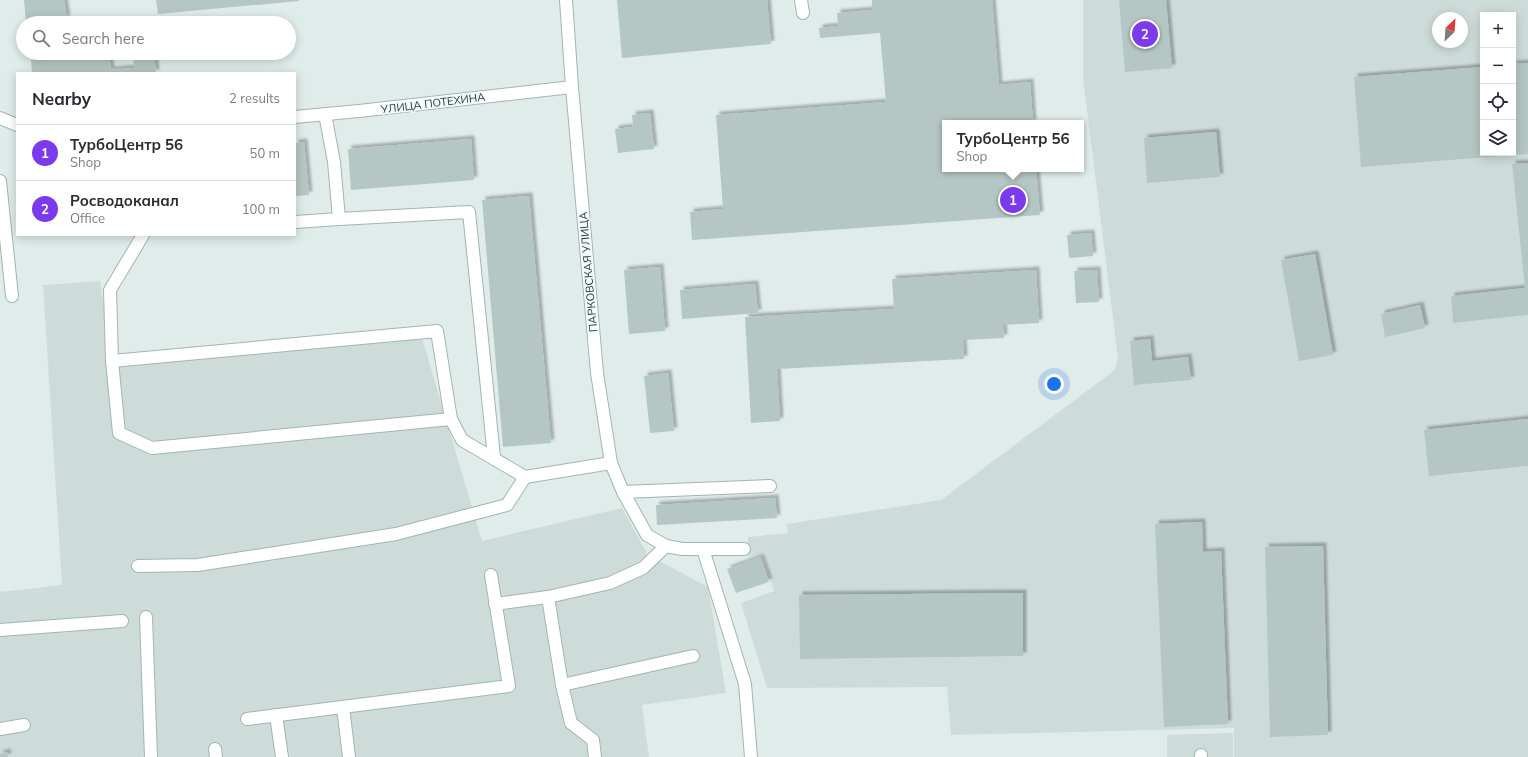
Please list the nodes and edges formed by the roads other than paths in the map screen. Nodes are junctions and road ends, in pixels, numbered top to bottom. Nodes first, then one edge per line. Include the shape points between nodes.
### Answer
1 (566, 0) edge
2 (801, 0) edge
3 (803, 13) dead end
4 (572, 87) junction
5 (325, 114) junction
6 (296, 117) edge
7 (0, 118) edge
8 (16, 124) edge
9 (0, 181) edge
10 (339, 219) junction
11 (296, 222) edge
12 (141, 236) edge
13 (12, 296) dead end
14 (112, 361) junction
15 (451, 418) junction
16 (494, 457) junction
17 (610, 463) junction
18 (525, 477) junction
19 (770, 486) dead end
20 (623, 492) junction
21 (666, 546) junction
22 (703, 549) junction
23 (744, 549) dead end
24 (138, 566) dead end
25 (491, 575) dead end
26 (548, 597) junction
27 (495, 604) junction
28 (146, 617) dead end
29 (122, 621) dead end
30 (0, 630) edge
31 (693, 656) dead end
32 (562, 685) junction
33 (343, 707) junction
34 (276, 715) junction
35 (247, 719) dead end
36 (24, 725) dead end
37 (0, 729) edge
38 (151, 757) edge
39 (282, 757) edge
40 (350, 757) edge
41 (596, 757) edge
42 (751, 757) edge

1 - 4 street, ПАРКОВСКАЯ УЛИЦА
2 - 3 street
4 - 5 street, УЛИЦА ПОТЕХИНА
4 - 17 street, ПАРКОВСКАЯ УЛИЦА via 597,373
5 - 6 street, УЛИЦА ПОТЕХИНА
5 - 10 street via 334,162
7 - 8 street
9 - 13 street
10 - 11 street
10 - 16 street via 469,212
12 - 14 street via 110,290
14 - 15 street via 119,433 152,448
14 - 15 street via 437,330
15 - 16 street via 462,440
16 - 18 street
17 - 18 street
17 - 20 street, ПАРКОВСКАЯ УЛИЦА
18 - 24 street via 507,505 396,534 198,565
19 - 20 street
20 - 21 street, ПАРКОВСКАЯ УЛИЦА via 647,536
21 - 22 street
21 - 26 street via 644,568 610,583
22 - 23 street
22 - 42 street via 745,684
25 - 27 street
26 - 27 street
26 - 32 street
27 - 33 street via 509,686
28 - 38 street
29 - 30 street
31 - 32 street
32 - 41 street via 571,723 593,740
33 - 34 street
33 - 40 street
34 - 35 street
34 - 39 street
36 - 37 street

